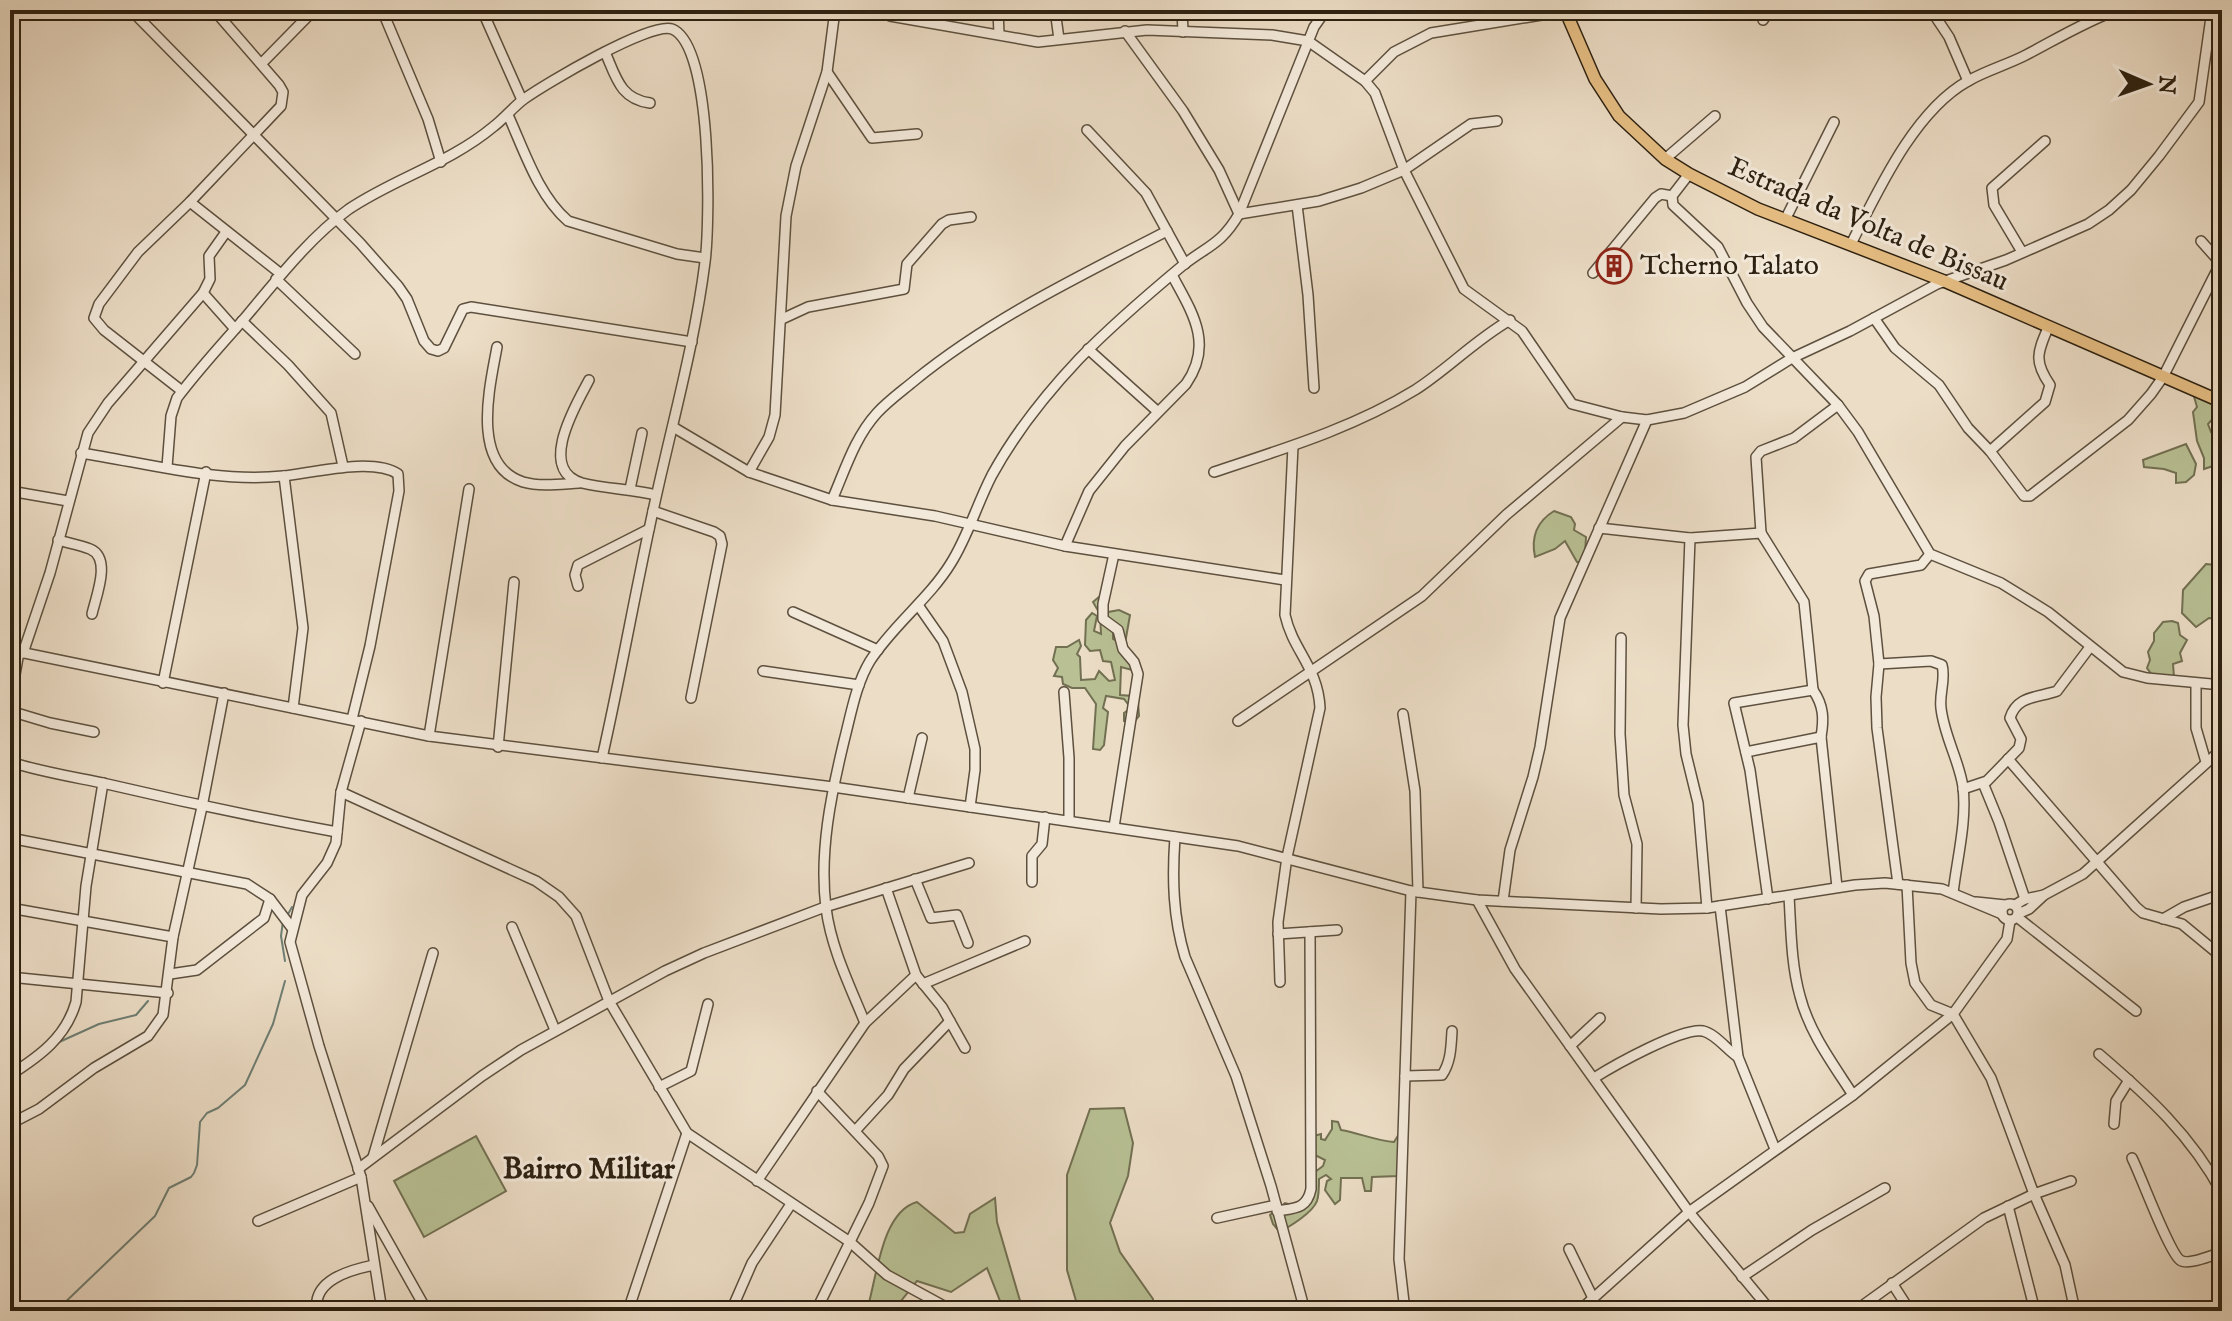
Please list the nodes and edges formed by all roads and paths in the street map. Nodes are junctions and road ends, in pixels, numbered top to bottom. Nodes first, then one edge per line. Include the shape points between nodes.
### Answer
1 (131, 10) edge
2 (214, 10) edge
3 (314, 10) edge
4 (382, 10) edge
5 (482, 10) edge
6 (835, 10) edge
7 (881, 10) edge
8 (998, 10) edge
9 (1055, 10) edge
10 (1182, 10) edge
11 (1326, 10) edge
12 (1770, 10) edge
13 (1931, 10) edge
14 (2117, 10) edge
15 (2212, 10) edge
16 (1566, 11) edge
17 (1763, 20) dead end
18 (1125, 31) junction
19 (1183, 32) junction
20 (999, 34) junction
21 (1059, 39) junction
22 (1308, 41) junction
23 (605, 52) junction
24 (262, 63) junction
25 (827, 72) junction
26 (1365, 81) junction
27 (1968, 81) junction
28 (522, 100) junction
29 (650, 103) dead end
30 (508, 115) junction
31 (1715, 116) dead end
32 (1497, 121) dead end
33 (1834, 122) dead end
34 (1087, 130) dead end
35 (917, 134) dead end
36 (253, 135) junction
37 (2045, 141) dead end
38 (1665, 159) junction
39 (441, 162) junction
40 (1404, 170) junction
41 (1689, 174) junction
42 (1672, 196) junction
43 (190, 202) junction
44 (1297, 205) junction
45 (1239, 214) junction
46 (971, 217) dead end
47 (337, 218) junction
48 (1785, 220) junction
49 (1167, 231) junction
50 (226, 232) junction
51 (2201, 241) dead end
52 (1851, 244) junction
53 (2022, 252) junction
54 (705, 258) junction
55 (1185, 264) junction
56 (1593, 273) dead end
57 (1172, 275) junction
58 (278, 277) junction
59 (1944, 281) junction
60 (203, 293) junction
61 (1874, 318) junction
62 (782, 319) junction
63 (1510, 320) junction
64 (238, 325) junction
65 (2048, 328) junction
66 (692, 342) junction
67 (497, 347) dead end
68 (1088, 349) junction
69 (355, 354) dead end
70 (1792, 358) junction
71 (144, 362) junction
72 (2163, 377) junction
73 (589, 380) dead end
74 (1314, 388) dead end
75 (182, 391) junction
76 (2222, 402) edge
77 (1838, 405) junction
78 (1157, 411) junction
79 (1622, 417) junction
80 (1647, 420) junction
81 (673, 427) junction
82 (642, 433) dead end
83 (1293, 446) junction
84 (1990, 451) junction
85 (81, 453) junction
86 (343, 466) junction
87 (167, 467) junction
88 (206, 472) junction
89 (749, 472) junction
90 (1214, 472) dead end
91 (284, 476) junction
92 (579, 483) junction
93 (469, 489) dead end
94 (630, 489) junction
95 (10, 491) edge
96 (656, 495) junction
97 (832, 500) junction
98 (68, 501) junction
99 (653, 511) junction
100 (968, 526) junction
101 (1599, 528) junction
102 (649, 529) junction
103 (1761, 533) junction
104 (1690, 538) junction
105 (58, 540) junction
106 (1065, 546) junction
107 (1114, 554) junction
108 (1930, 554) junction
109 (1285, 580) junction
110 (514, 582) dead end
111 (578, 586) dead end
112 (918, 605) junction
113 (793, 612) dead end
114 (92, 614) dead end
115 (1621, 638) dead end
116 (2090, 647) junction
117 (878, 650) junction
118 (17, 651) edge
119 (1879, 664) junction
120 (763, 671) dead end
121 (1313, 671) junction
122 (163, 683) junction
123 (2196, 684) junction
124 (859, 685) junction
125 (2222, 685) edge
126 (1813, 690) junction
127 (1064, 692) dead end
128 (224, 693) junction
129 (691, 698) dead end
130 (10, 703) edge
131 (293, 708) junction
132 (10, 711) edge
133 (1403, 714) dead end
134 (357, 720) junction
135 (1238, 721) dead end
136 (94, 732) dead end
137 (429, 736) junction
138 (1821, 737) junction
139 (922, 738) dead end
140 (498, 747) junction
141 (2222, 749) edge
142 (1746, 752) junction
143 (602, 758) junction
144 (2008, 759) junction
145 (10, 762) edge
146 (2206, 762) junction
147 (103, 783) junction
148 (1983, 783) junction
149 (833, 787) junction
150 (1963, 789) junction
151 (341, 792) junction
152 (908, 798) junction
153 (202, 807) junction
154 (970, 807) junction
155 (1045, 817) junction
156 (1069, 820) junction
157 (1114, 827) junction
158 (337, 832) junction
159 (1175, 837) junction
160 (10, 838) edge
161 (91, 854) junction
162 (1287, 857) junction
163 (2097, 862) junction
164 (969, 863) dead end
165 (186, 871) junction
166 (915, 879) junction
167 (1032, 882) dead end
168 (1903, 884) junction
169 (1837, 887) junction
170 (886, 888) junction
171 (1415, 891) junction
172 (1953, 893) junction
173 (2222, 894) edge
174 (2044, 895) junction
175 (1789, 896) junction
176 (270, 899) junction
177 (1768, 899) junction
178 (2025, 899) junction
179 (1477, 900) junction
180 (1503, 901) junction
181 (1720, 906) junction
182 (825, 907) junction
183 (10, 908) edge
184 (1636, 908) junction
185 (1707, 908) junction
186 (2011, 913) junction
187 (2163, 919) junction
188 (82, 921) junction
189 (512, 927) dead end
190 (292, 928) junction
191 (1337, 930) dead end
192 (1310, 932) junction
193 (1278, 934) junction
194 (173, 937) junction
195 (1025, 941) dead end
196 (968, 943) dead end
197 (433, 953) dead end
198 (2222, 957) edge
199 (170, 974) junction
200 (10, 977) edge
201 (919, 979) junction
202 (1280, 982) dead end
203 (78, 985) junction
204 (168, 993) junction
205 (609, 1001) junction
206 (708, 1004) dead end
207 (2136, 1011) dead end
208 (1953, 1014) junction
209 (1600, 1018) dead end
210 (950, 1021) junction
211 (865, 1023) junction
212 (555, 1030) junction
213 (1452, 1031) dead end
214 (1570, 1046) junction
215 (965, 1048) dead end
216 (2099, 1054) dead end
217 (1738, 1057) junction
218 (10, 1075) edge
219 (1405, 1076) junction
220 (1594, 1078) junction
221 (2129, 1080) junction
222 (659, 1087) junction
223 (817, 1091) junction
224 (1853, 1095) junction
225 (10, 1124) edge
226 (2114, 1124) dead end
227 (855, 1131) junction
228 (687, 1133) junction
229 (1775, 1149) junction
230 (373, 1157) junction
231 (2132, 1158) dead end
232 (360, 1173) junction
233 (757, 1181) junction
234 (2071, 1181) dead end
235 (1885, 1188) dead end
236 (2222, 1193) edge
237 (2034, 1194) junction
238 (364, 1200) junction
239 (791, 1204) junction
240 (2008, 1206) junction
241 (1276, 1208) junction
242 (1689, 1212) junction
243 (1217, 1218) dead end
244 (258, 1221) dead end
245 (850, 1242) junction
246 (1569, 1249) dead end
247 (2222, 1252) edge
248 (374, 1265) junction
249 (1742, 1277) junction
250 (1892, 1283) junction
251 (1593, 1298) junction
252 (1304, 1308) edge
253 (426, 1310) edge
254 (317, 1311) edge
255 (382, 1311) edge
256 (628, 1311) edge
257 (731, 1311) edge
258 (816, 1311) edge
259 (953, 1311) edge
260 (1287, 1311) edge
261 (1405, 1311) edge
262 (1579, 1311) edge
263 (1771, 1311) edge
264 (1855, 1311) edge
265 (1910, 1311) edge
266 (2035, 1311) edge
267 (2075, 1311) edge

1 - 36 street
2 - 24 street
3 - 24 street
4 - 39 street
5 - 28 street
6 - 25 street
7 - 20 street via 890,16
8 - 20 street
9 - 21 street
10 - 19 street
11 - 22 street
12 - 17 street
13 - 27 street
14 - 27 street
15 - 53 street via 2199,102 2159,156 2109,210
16 - 26 street via 1431,33 1394,52
16 - 38 main road, Estrada da Volta de Bissau via 1606,98
18 - 19 street
18 - 21 street
18 - 45 street via 1183,111
19 - 22 street
20 - 21 street via 1038,42
22 - 26 street
22 - 45 street
23 - 28 street
23 - 29 street via 624,91
23 - 54 street via 657,28 669,27 684,40 705,119
24 - 36 street via 283,99
25 - 35 street via 872,138
25 - 62 street via 790,189
26 - 40 street
27 - 52 street via 1909,141
28 - 30 street
30 - 39 street
30 - 54 street via 544,191 568,221
31 - 38 street
32 - 40 street via 1471,124
33 - 48 street
34 - 49 street via 1139,184
36 - 43 street
36 - 47 street
37 - 53 street via 1992,188 1994,205
38 - 41 main road, Estrada da Volta de Bissau
39 - 47 street
40 - 44 street via 1339,196
40 - 63 street via 1458,281
41 - 42 street
41 - 48 main road, Estrada da Volta de Bissau
42 - 56 street via 1655,198
42 - 70 street via 1673,205 1718,247 1747,303
43 - 50 street
43 - 71 street via 138,252 95,310 96,324
44 - 45 street
44 - 74 street
45 - 55 street via 1220,241
46 - 62 street via 942,224 907,264 904,289 808,307
47 - 58 street
47 - 66 street via 398,286 431,349 444,348 463,309 471,307
48 - 52 main road, Estrada da Volta de Bissau
49 - 55 street
49 - 97 street via 1005,319 931,367 865,429
50 - 58 street
50 - 60 street via 209,256 210,279
51 - 72 street via 2218,268
52 - 59 main road, Estrada da Volta de Bissau
53 - 59 street
54 - 66 street
55 - 57 street
57 - 68 street
57 - 78 street via 1201,344 1191,378
58 - 64 street
58 - 69 street
59 - 61 street
59 - 65 main road, Estrada da Volta de Bissau
60 - 64 street
60 - 71 street
61 - 70 street
61 - 84 street via 1895,348 1939,385
62 - 89 street via 773,426
63 - 79 street via 1572,404
63 - 83 street via 1417,389 1342,428
64 - 75 street
64 - 86 street via 331,413
65 - 72 main road, Estrada da Volta de Bissau
65 - 84 street via 2037,361 2050,385 2045,402
66 - 81 street
67 - 92 street via 487,425 500,467 522,482
68 - 78 street
68 - 100 street via 1008,448
70 - 77 street
70 - 80 street via 1745,387 1684,413
71 - 75 street
71 - 85 street via 96,418
72 - 76 main road, Estrada da Volta de Bissau
72 - 84 street via 2128,420 2030,496 2024,496
73 - 92 street via 562,440 562,461
75 - 87 street via 172,407
77 - 103 street via 1794,438 1756,457
77 - 108 street
78 - 106 street via 1089,491
79 - 80 street
79 - 121 street via 1506,515 1435,585
80 - 101 street
81 - 89 street
81 - 96 street
82 - 94 street
83 - 90 street
83 - 109 street
85 - 87 street
85 - 98 street
86 - 91 street
86 - 134 street via 394,471 400,481
87 - 88 street
88 - 91 street
88 - 122 street
89 - 97 street
91 - 131 street via 303,628
92 - 94 street
93 - 137 street
94 - 96 street
95 - 98 street
96 - 99 street
97 - 100 street
98 - 105 street
99 - 102 street
99 - 129 street via 714,532 722,544
100 - 106 street
100 - 112 street via 952,562
101 - 104 street
101 - 180 street via 1560,618 1540,747 1510,850
102 - 111 street via 578,565
102 - 143 street
103 - 104 street
103 - 126 street via 1804,602
104 - 185 street via 1683,725 1698,803
105 - 114 street via 92,549 100,557
105 - 118 street
106 - 107 street
107 - 109 street
107 - 157 street via 1103,619 1118,630 1138,674
108 - 116 street via 2001,583
108 - 119 street via 1921,565 1866,577
109 - 121 street via 1288,624
110 - 140 street
112 - 117 street
112 - 154 street via 943,641 962,692 975,749
113 - 117 street
115 - 184 street via 1622,769 1637,844
116 - 123 street via 2123,672
116 - 144 street via 2057,691 2024,699 2012,711 2010,718 2021,739
117 - 124 street
118 - 122 street
118 - 130 street
119 - 150 street via 1942,665 1943,723
119 - 168 street via 1877,728
120 - 124 street
121 - 135 street
121 - 162 street via 1320,708
122 - 128 street
123 - 125 street
123 - 146 street via 2196,728
124 - 149 street
126 - 138 street via 1824,716
126 - 142 street via 1734,703
127 - 156 street
128 - 131 street
128 - 153 street
131 - 134 street
132 - 136 street
133 - 171 street via 1415,791
134 - 137 street
134 - 151 street
137 - 140 street
138 - 142 street
138 - 169 street
139 - 152 street
140 - 143 street
141 - 146 street
142 - 177 street
143 - 149 street
144 - 148 street
144 - 163 street
145 - 147 street
146 - 163 street
147 - 153 street
147 - 161 street
148 - 150 street
148 - 178 street
149 - 152 street
149 - 182 street via 824,853
150 - 172 street
151 - 158 street
151 - 205 street via 548,888 583,929
152 - 154 street
153 - 158 street
153 - 165 street
154 - 155 street
155 - 156 street
155 - 167 street via 1042,844 1032,856
156 - 157 street
157 - 159 street
158 - 190 street via 333,852 302,895
159 - 162 street
159 - 241 street via 1173,901 1179,937 1236,1076
160 - 161 street
161 - 165 street
161 - 188 street
162 - 171 street
162 - 193 street
163 - 174 street
163 - 187 street via 2143,913
164 - 166 street
165 - 176 street via 247,884
165 - 194 street
166 - 170 street
166 - 196 street via 931,918 957,915
168 - 169 street
168 - 172 street
168 - 208 street via 1915,983 1931,1005
169 - 175 street
170 - 182 street
170 - 201 street
171 - 179 street
171 - 219 street
172 - 186 street
173 - 187 street
174 - 178 street
174 - 186 street via 2029,909
175 - 177 street
175 - 224 street via 1800,997 1820,1043
176 - 190 street
176 - 199 street via 264,918 197,970
177 - 181 street
178 - 186 street
179 - 180 street
179 - 214 street via 1515,969
180 - 184 street
181 - 185 street
181 - 217 street
182 - 205 street via 704,953
182 - 211 street
183 - 188 street
184 - 185 street
186 - 207 street
186 - 208 street via 2007,939
187 - 198 street via 2182,924
188 - 194 street
188 - 203 street
189 - 212 street
190 - 232 street via 291,953
191 - 192 street
192 - 193 street
192 - 241 street via 1311,1189 1301,1208
193 - 202 street
194 - 199 street
195 - 201 street
197 - 230 street
199 - 204 street
200 - 203 street
201 - 210 street
201 - 211 street
203 - 204 street
203 - 218 street via 65,1030
204 - 225 street via 163,1015 148,1036
205 - 212 street
205 - 222 street
206 - 222 street via 691,1071
208 - 224 street
208 - 237 street via 1999,1095
209 - 214 street
210 - 215 street
210 - 227 street
211 - 223 street
212 - 230 street via 482,1076
213 - 219 street via 1442,1075
214 - 220 street
216 - 221 street
217 - 220 street via 1712,1035 1696,1031 1634,1055
217 - 229 street
219 - 261 street via 1399,1259
220 - 242 street
221 - 226 street via 2116,1101
221 - 236 street via 2161,1108
222 - 228 street
223 - 227 street
223 - 233 street
224 - 229 street
227 - 245 street via 883,1169
228 - 233 street
228 - 256 street
229 - 242 street
230 - 232 street
231 - 247 street via 2179,1259
232 - 238 street
232 - 244 street
233 - 239 street
234 - 237 street
235 - 249 street
237 - 240 street
237 - 267 street via 2065,1265
238 - 248 street
238 - 253 street
239 - 245 street
239 - 257 street via 752,1263
240 - 250 street
240 - 266 street
241 - 243 street
241 - 252 street
242 - 249 street
242 - 251 street
245 - 258 street
245 - 259 street via 887,1275
246 - 251 street
248 - 254 street via 324,1286 316,1298
248 - 255 street
249 - 263 street
250 - 264 street
250 - 265 street
251 - 262 street
252 - 260 street

